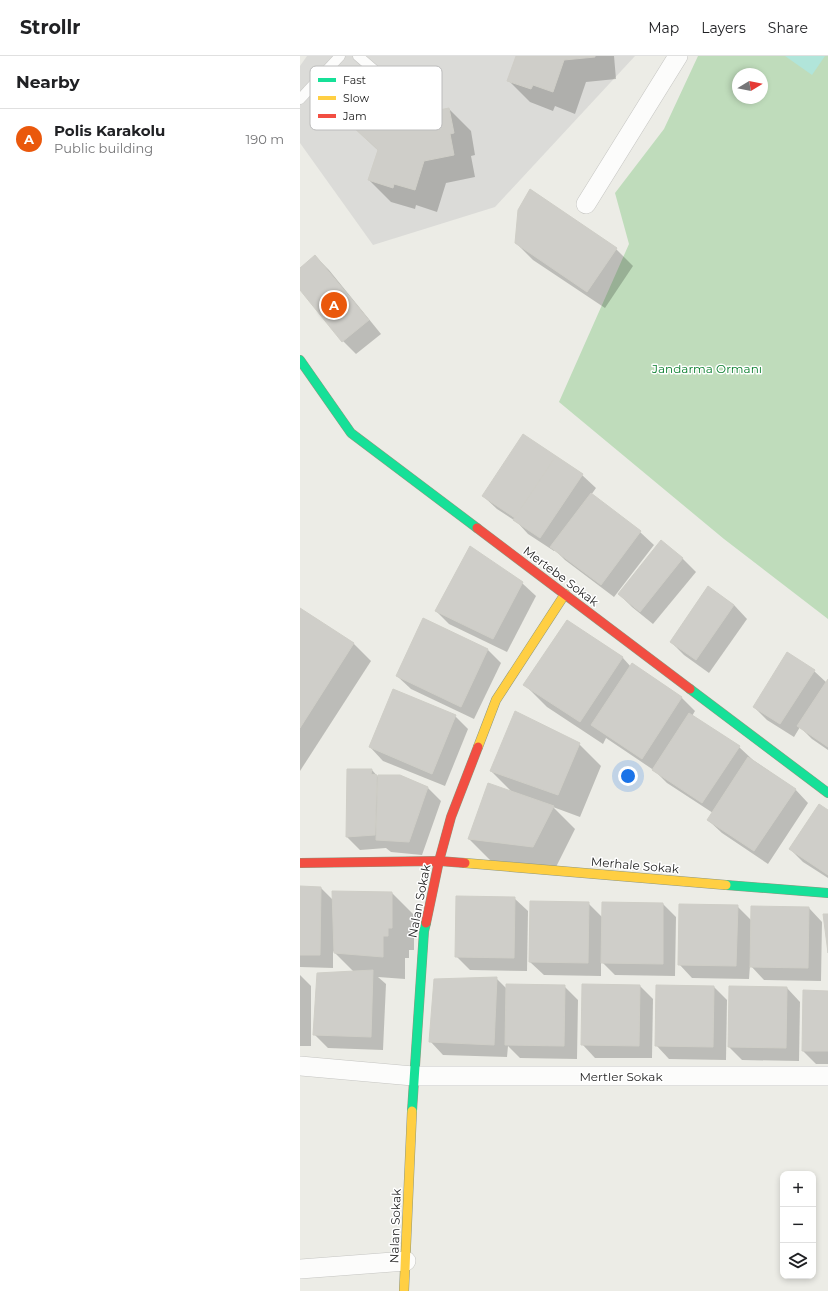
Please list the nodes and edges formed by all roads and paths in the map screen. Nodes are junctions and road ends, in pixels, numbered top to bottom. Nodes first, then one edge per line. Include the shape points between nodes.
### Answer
1 (340, 56) edge
2 (358, 56) edge
3 (678, 56) edge
4 (331, 66) edge
5 (370, 66) edge
6 (310, 88) edge
7 (300, 99) edge
8 (586, 204) dead end
9 (300, 360) edge
10 (565, 594) junction
11 (828, 793) edge
12 (439, 861) junction
13 (300, 863) edge
14 (828, 893) edge
15 (300, 1066) edge
16 (413, 1076) junction
17 (828, 1076) edge
18 (406, 1261) junction
19 (300, 1269) edge
20 (404, 1291) edge

1 - 4 lane
2 - 5 lane
3 - 8 street
6 - 7 lane
9 - 10 street, Mertebe Sokak via 351,433
10 - 11 street, Mertebe Sokak
10 - 12 street, Nalan Sokak via 496,700 451,817
12 - 13 street, Merhale Sokak
12 - 14 street, Merhale Sokak
12 - 16 street, Nalan Sokak via 424,930
15 - 16 street, Mertler Sokak
16 - 17 street, Mertler Sokak
16 - 18 street, Nalan Sokak
18 - 19 street
18 - 20 street, Nalan Sokak

